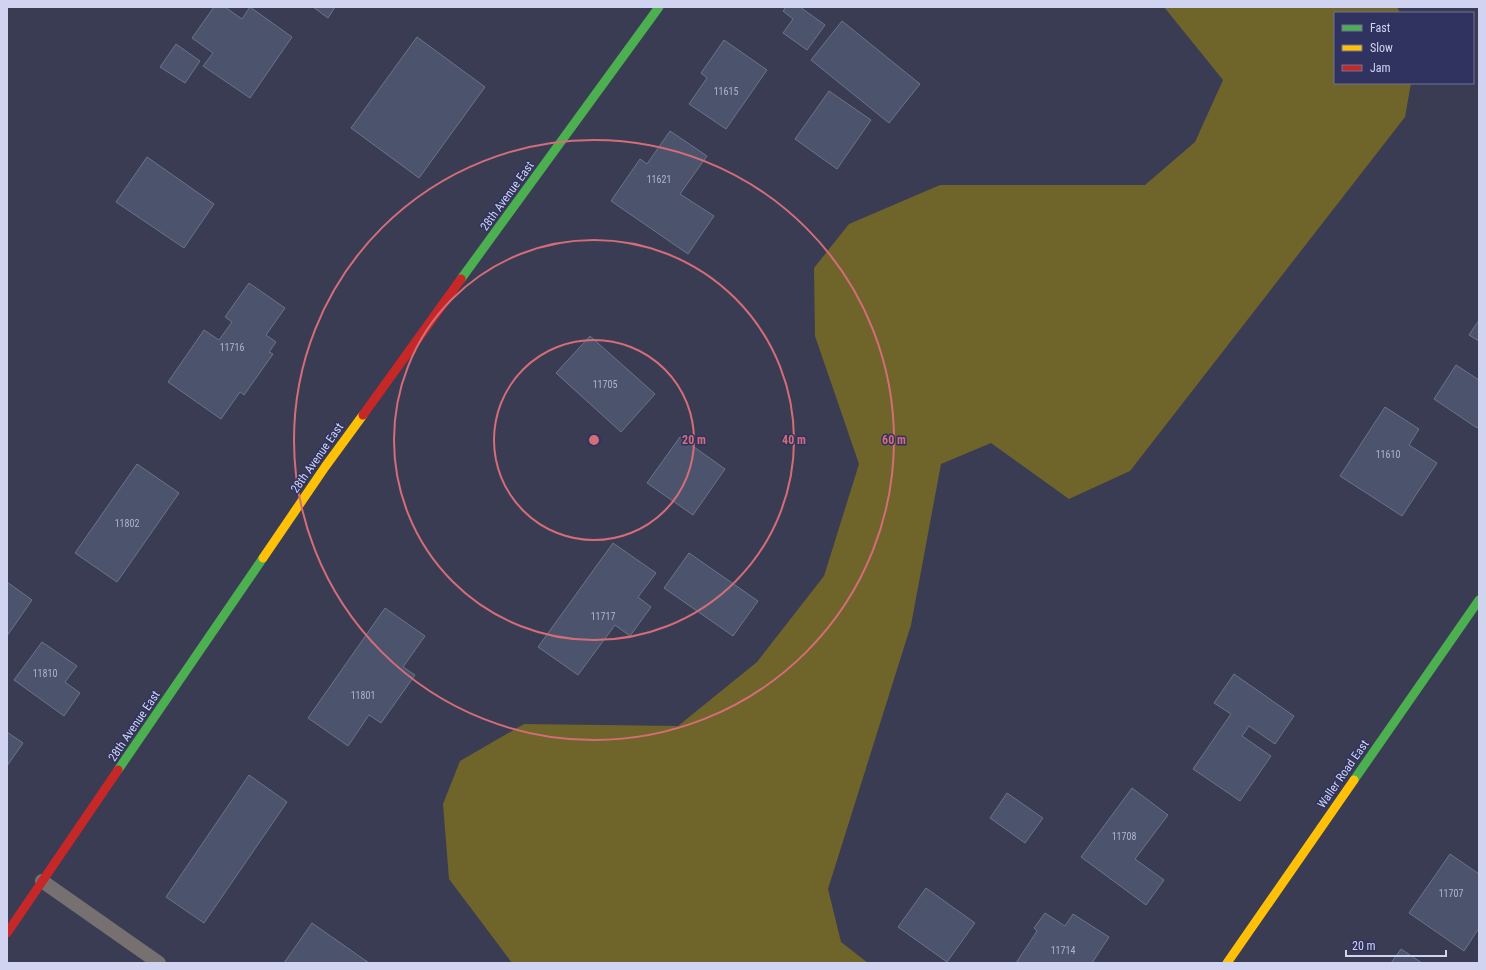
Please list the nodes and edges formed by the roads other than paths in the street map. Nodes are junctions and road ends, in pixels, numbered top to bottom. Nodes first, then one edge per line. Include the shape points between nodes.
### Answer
1 (659, 7) edge
2 (1479, 600) edge
3 (42, 881) junction
4 (7, 933) edge
5 (159, 963) edge
6 (1227, 963) edge

1 - 3 street, 28th Avenue East via 324,467
2 - 6 street, Waller Road East
3 - 4 street, 28th Avenue East
3 - 5 lane

